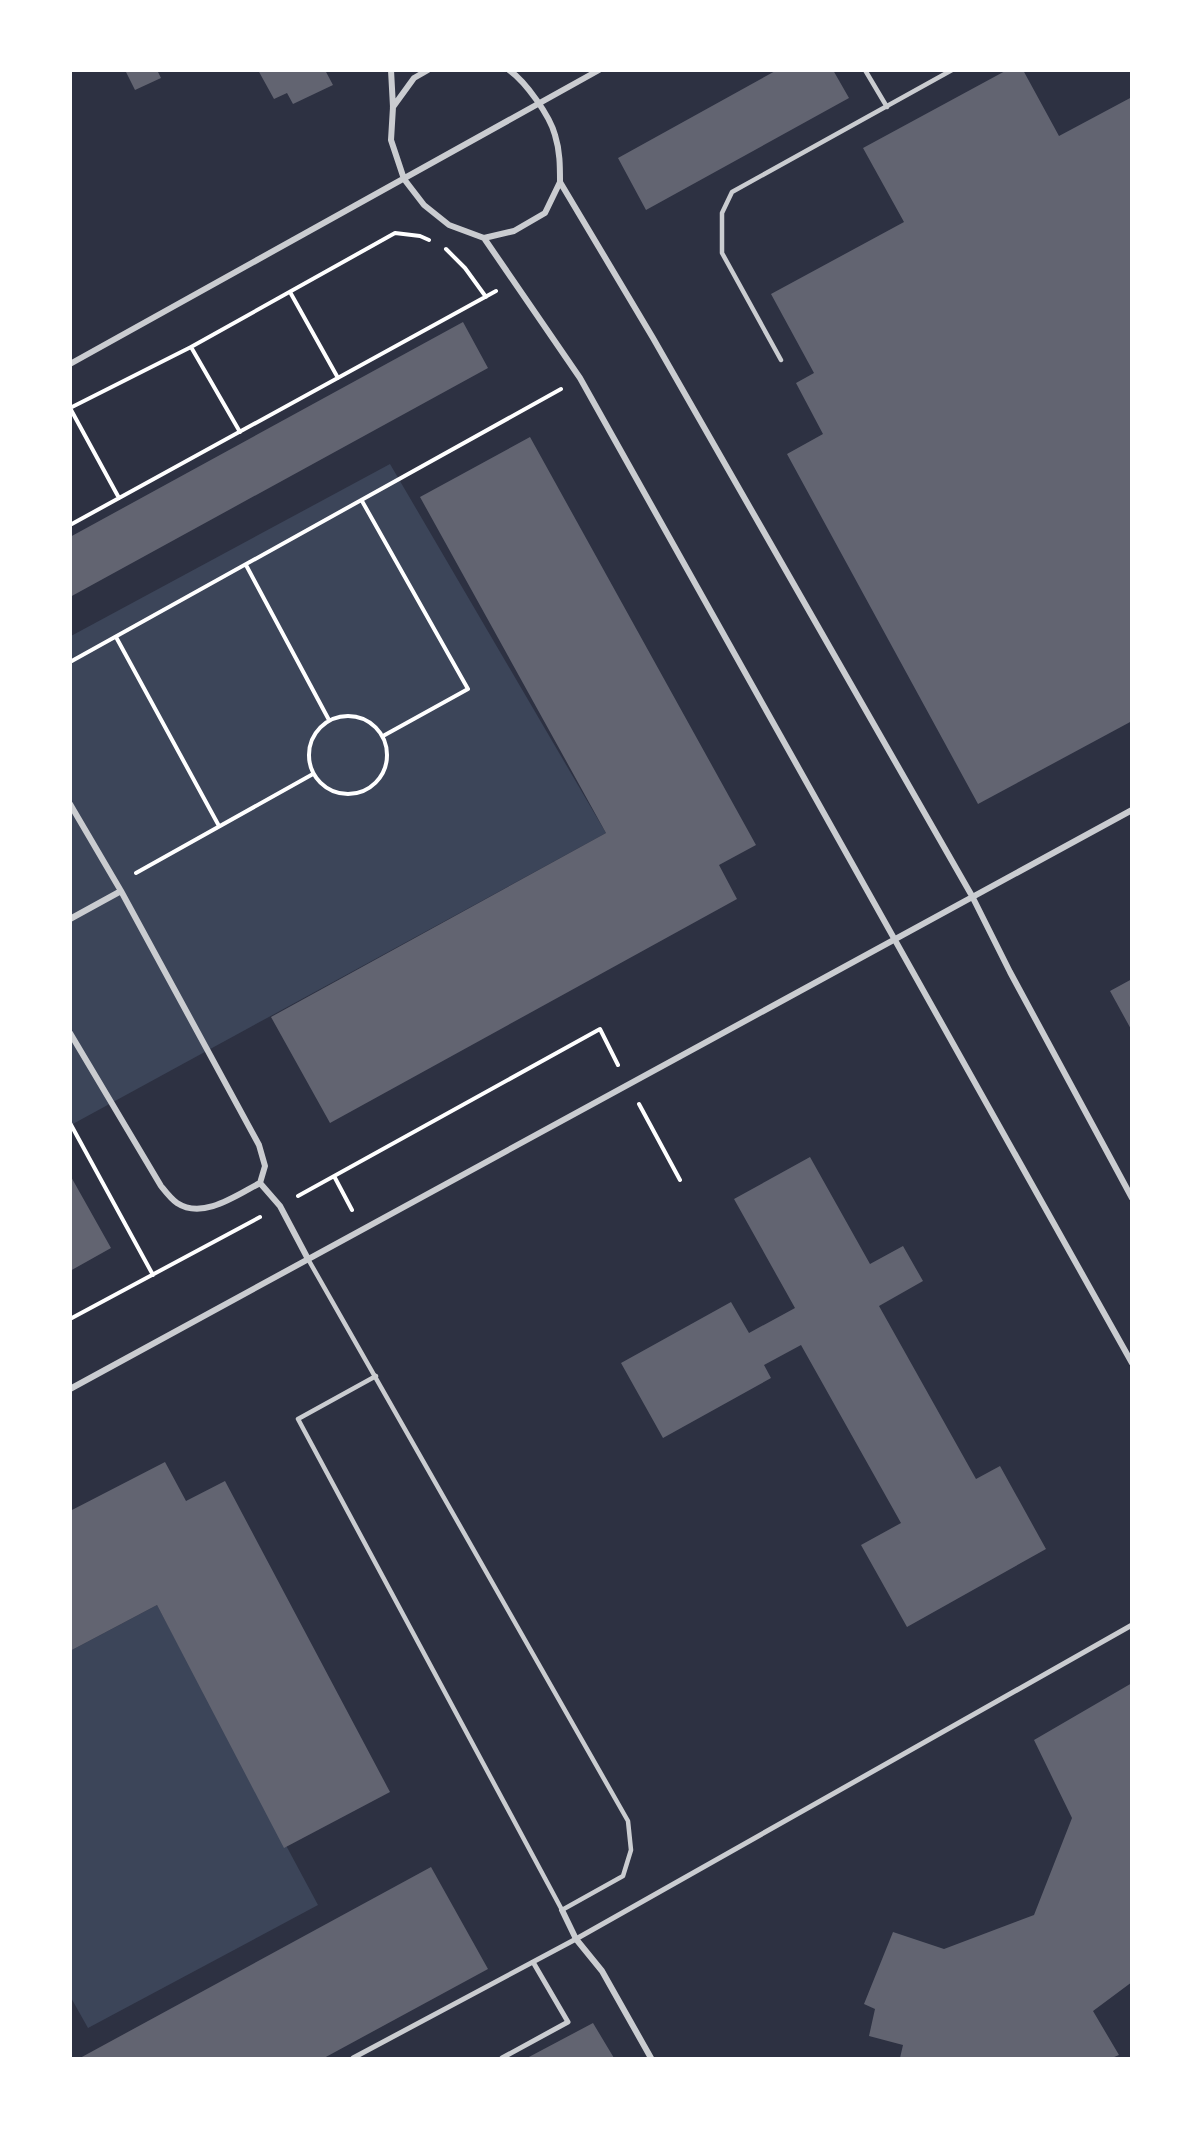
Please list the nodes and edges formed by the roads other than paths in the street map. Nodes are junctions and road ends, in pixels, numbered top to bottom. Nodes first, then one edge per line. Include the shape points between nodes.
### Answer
1 (392, 70) edge
2 (428, 70) edge
3 (509, 70) edge
4 (599, 70) edge
5 (865, 70) edge
6 (952, 70) edge
7 (538, 104) junction
8 (393, 107) junction
9 (887, 107) junction
10 (404, 179) junction
11 (560, 182) junction
12 (484, 238) junction
13 (781, 360) dead end
14 (70, 364) edge
15 (70, 804) edge
16 (1131, 810) edge
17 (121, 891) junction
18 (972, 896) junction
19 (70, 918) edge
20 (895, 939) junction
21 (70, 1033) edge
22 (260, 1182) junction
23 (1131, 1198) edge
24 (308, 1259) junction
25 (1131, 1363) edge
26 (376, 1376) junction
27 (70, 1389) edge
28 (1131, 1625) edge
29 (562, 1910) junction
30 (576, 1939) junction
31 (533, 1962) junction
32 (353, 2058) edge
33 (502, 2058) edge
34 (651, 2058) edge

1 - 8 street
2 - 8 street via 414,78
3 - 7 street
4 - 7 street
5 - 9 lane
6 - 9 lane
7 - 10 street
7 - 11 street via 555,132
8 - 10 street via 391,140
9 - 13 lane via 732,192 722,213 722,253
10 - 12 street via 424,205 449,225
10 - 14 street
11 - 12 street via 545,213 514,231
11 - 18 street
12 - 20 street via 580,378
15 - 17 street
16 - 18 street
17 - 19 street
17 - 22 street via 259,1145 265,1166
18 - 20 street
18 - 23 street
20 - 24 street
20 - 25 street
21 - 22 street via 160,1186 177,1203 195,1209 219,1205
22 - 24 street via 280,1206
24 - 26 lane
24 - 27 street
26 - 29 lane via 628,1821 631,1850 623,1876
26 - 29 lane via 298,1419
28 - 30 street
29 - 30 street
30 - 31 street
30 - 34 street via 602,1971
31 - 32 street
31 - 33 street via 568,2022

